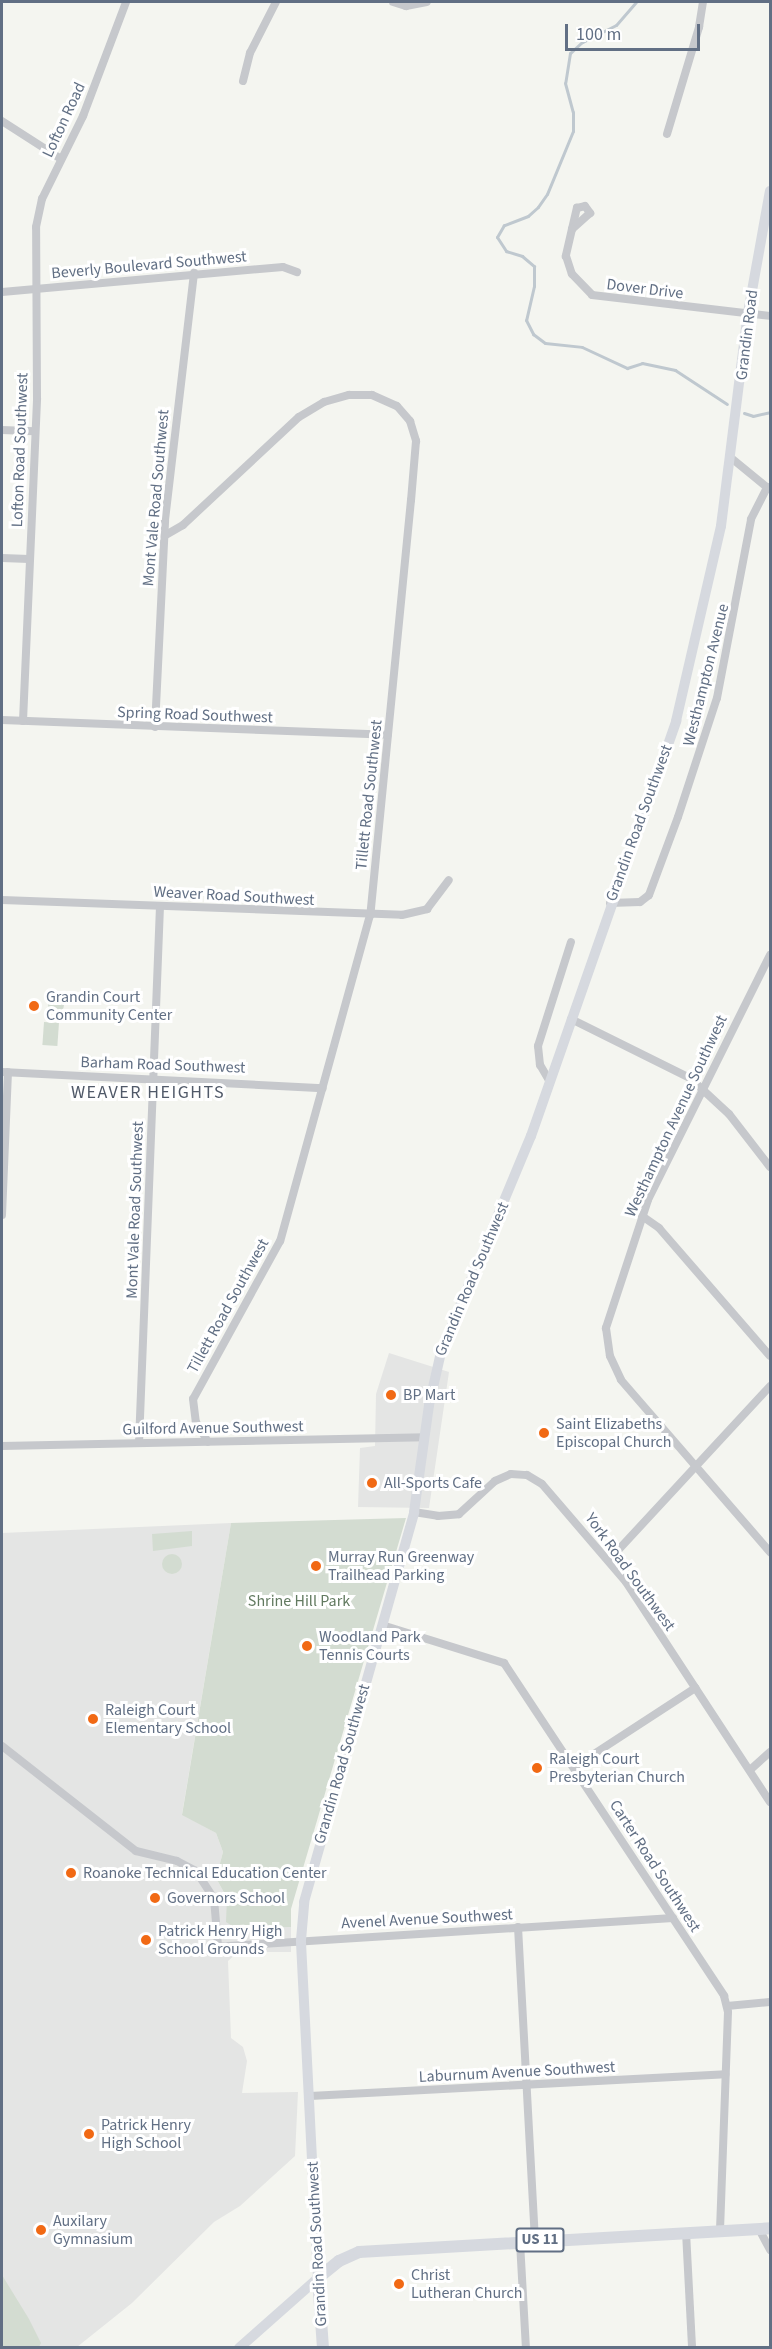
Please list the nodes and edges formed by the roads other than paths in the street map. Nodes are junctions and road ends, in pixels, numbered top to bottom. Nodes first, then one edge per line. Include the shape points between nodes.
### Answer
1 (126, 2) edge
2 (276, 2) edge
3 (393, 2) edge
4 (427, 2) edge
5 (703, 2) edge
6 (243, 81) dead end
7 (2, 121) edge
8 (667, 134) dead end
9 (61, 159) junction
10 (771, 191) edge
11 (572, 229) dead end
12 (37, 251) joint
13 (297, 272) dead end
14 (194, 273) junction
15 (38, 289) junction
16 (2, 292) edge
17 (748, 313) junction
18 (771, 316) edge
19 (736, 408) joint
20 (2, 430) edge
21 (35, 431) junction
22 (730, 458) junction
23 (769, 488) edge
24 (164, 536) junction
25 (2, 558) edge
26 (29, 559) junction
27 (2, 720) edge
28 (23, 721) junction
29 (155, 727) junction
30 (388, 735) junction
31 (449, 880) dead end
32 (2, 900) edge
33 (610, 903) junction
34 (160, 906) junction
35 (370, 915) junction
36 (571, 942) dead end
37 (771, 955) edge
38 (571, 1019) junction
39 (5, 1072) edge
40 (154, 1078) junction
41 (550, 1082) junction
42 (323, 1088) junction
43 (702, 1088) junction
44 (771, 1167) edge
45 (2, 1215) edge
46 (642, 1216) junction
47 (771, 1356) edge
48 (771, 1386) edge
49 (425, 1437) junction
50 (208, 1442) junction
51 (139, 1443) junction
52 (2, 1446) edge
53 (696, 1466) junction
54 (414, 1512) junction
55 (771, 1552) edge
56 (609, 1560) junction
57 (382, 1625) junction
58 (695, 1688) junction
59 (2, 1746) edge
60 (771, 1752) edge
61 (574, 1767) junction
62 (750, 1770) junction
63 (771, 1802) edge
64 (673, 1918) junction
65 (518, 1928) junction
66 (301, 1940) junction
67 (218, 1946) junction
68 (181, 1949) dead end
69 (771, 2002) edge
70 (727, 2006) junction
71 (725, 2074) junction
72 (526, 2084) junction
73 (310, 2096) junction
74 (765, 2229) edge
75 (720, 2231) junction
76 (686, 2232) junction
77 (520, 2241) junction
78 (535, 2241) junction
79 (771, 2250) edge
80 (318, 2278) junction
81 (239, 2348) edge
82 (323, 2348) edge
83 (526, 2348) edge
84 (692, 2348) edge

1 - 9 street, Lofton Road via 88,105
2 - 6 street via 250,53
3 - 4 street via 416,6
5 - 8 street
7 - 9 street
9 - 12 street, Lofton Road via 38,213
10 - 17 street, Grandin Road
11 - 17 street, Dover Drive via 568,264 578,282 592,295
12 - 15 street, Lofton Road Southwest
13 - 14 street, Beverly Boulevard Southwest via 283,267
14 - 15 street, Beverly Boulevard Southwest
14 - 24 street, Mont Vale Road Southwest
15 - 16 street, Beverly Boulevard Southwest
15 - 21 street, Lofton Road Southwest
17 - 18 street, Dover Drive
17 - 19 street, Grandin Road
19 - 22 street, Grandin Road Southwest
20 - 21 street
21 - 26 street, Lofton Road Southwest
22 - 23 street
22 - 33 street, Grandin Road Southwest via 711,573 676,721
23 - 33 street, Westhampton Avenue via 751,519 724,670 678,818 645,900
24 - 29 street, Mont Vale Road Southwest
24 - 30 street, Tillett Road Southwest via 183,525 310,409 334,398 362,394 381,398 403,412 416,441
25 - 26 street
26 - 28 street, Lofton Road Southwest
27 - 28 street, Spring Road Southwest
28 - 29 street, Spring Road Southwest
29 - 30 street, Spring Road Southwest
30 - 35 street, Tillett Road Southwest
31 - 35 street, Weaver Road Southwest via 429,907 419,912
32 - 34 street, Weaver Road Southwest
33 - 38 street, Grandin Road Southwest
34 - 35 street, Weaver Road Southwest
34 - 40 street, Mont Vale Road Southwest
35 - 42 street, Tillett Road Southwest
36 - 41 street via 538,1046 540,1065
37 - 43 street, Westhampton Avenue Southwest
38 - 41 street, Grandin Road Southwest
38 - 43 street via 671,1066
39 - 40 street, Barham Road Southwest
39 - 45 street
40 - 42 street, Barham Road Southwest
40 - 51 street, Mont Vale Road Southwest
41 - 49 street, Grandin Road Southwest via 521,1163 441,1352
42 - 50 street, Tillett Road Southwest via 280,1241 193,1399 196,1422
43 - 44 street
43 - 46 street, Westhampton Avenue Southwest
46 - 47 street via 659,1228
46 - 53 street, Westhampton Avenue Southwest via 606,1328 616,1371
48 - 53 street
49 - 50 street, Guilford Avenue Southwest
49 - 54 street, Grandin Road Southwest
50 - 51 street, Guilford Avenue Southwest
51 - 52 street, Guilford Avenue Southwest
53 - 55 street, Westhampton Avenue Southwest
53 - 56 street
54 - 56 street, York Road Southwest via 459,1514 495,1481 511,1474 528,1475 560,1501
54 - 57 street, Grandin Road Southwest
56 - 58 street, York Road Southwest
57 - 61 street, Carter Road Southwest via 500,1659
57 - 66 street, Grandin Road Southwest via 304,1902
58 - 61 street
58 - 62 street, York Road Southwest
59 - 67 street via 136,1851 196,1871 214,1899
60 - 62 street
61 - 64 street, Carter Road Southwest
62 - 63 street, York Road Southwest
64 - 65 street, Avenel Avenue Southwest
64 - 70 street, Carter Road Southwest
65 - 66 street, Avenel Avenue Southwest
65 - 72 street
66 - 67 street, Avenel Avenue Southwest
66 - 73 street, Grandin Road Southwest
67 - 68 street, Avenel Avenue Southwest
69 - 70 street
70 - 71 street
71 - 72 street, Laburnum Avenue Southwest
71 - 75 street
72 - 73 street, Laburnum Avenue Southwest
72 - 78 street
73 - 80 street, Grandin Road Southwest
74 - 75 main road, US 11
74 - 79 street
75 - 76 main road, US 11
76 - 78 main road, US 11
76 - 84 street
77 - 78 main road, US 11
77 - 80 main road, US 11 via 359,2252 339,2261
77 - 83 street
80 - 81 street
80 - 82 main road, Grandin Road Southwest

